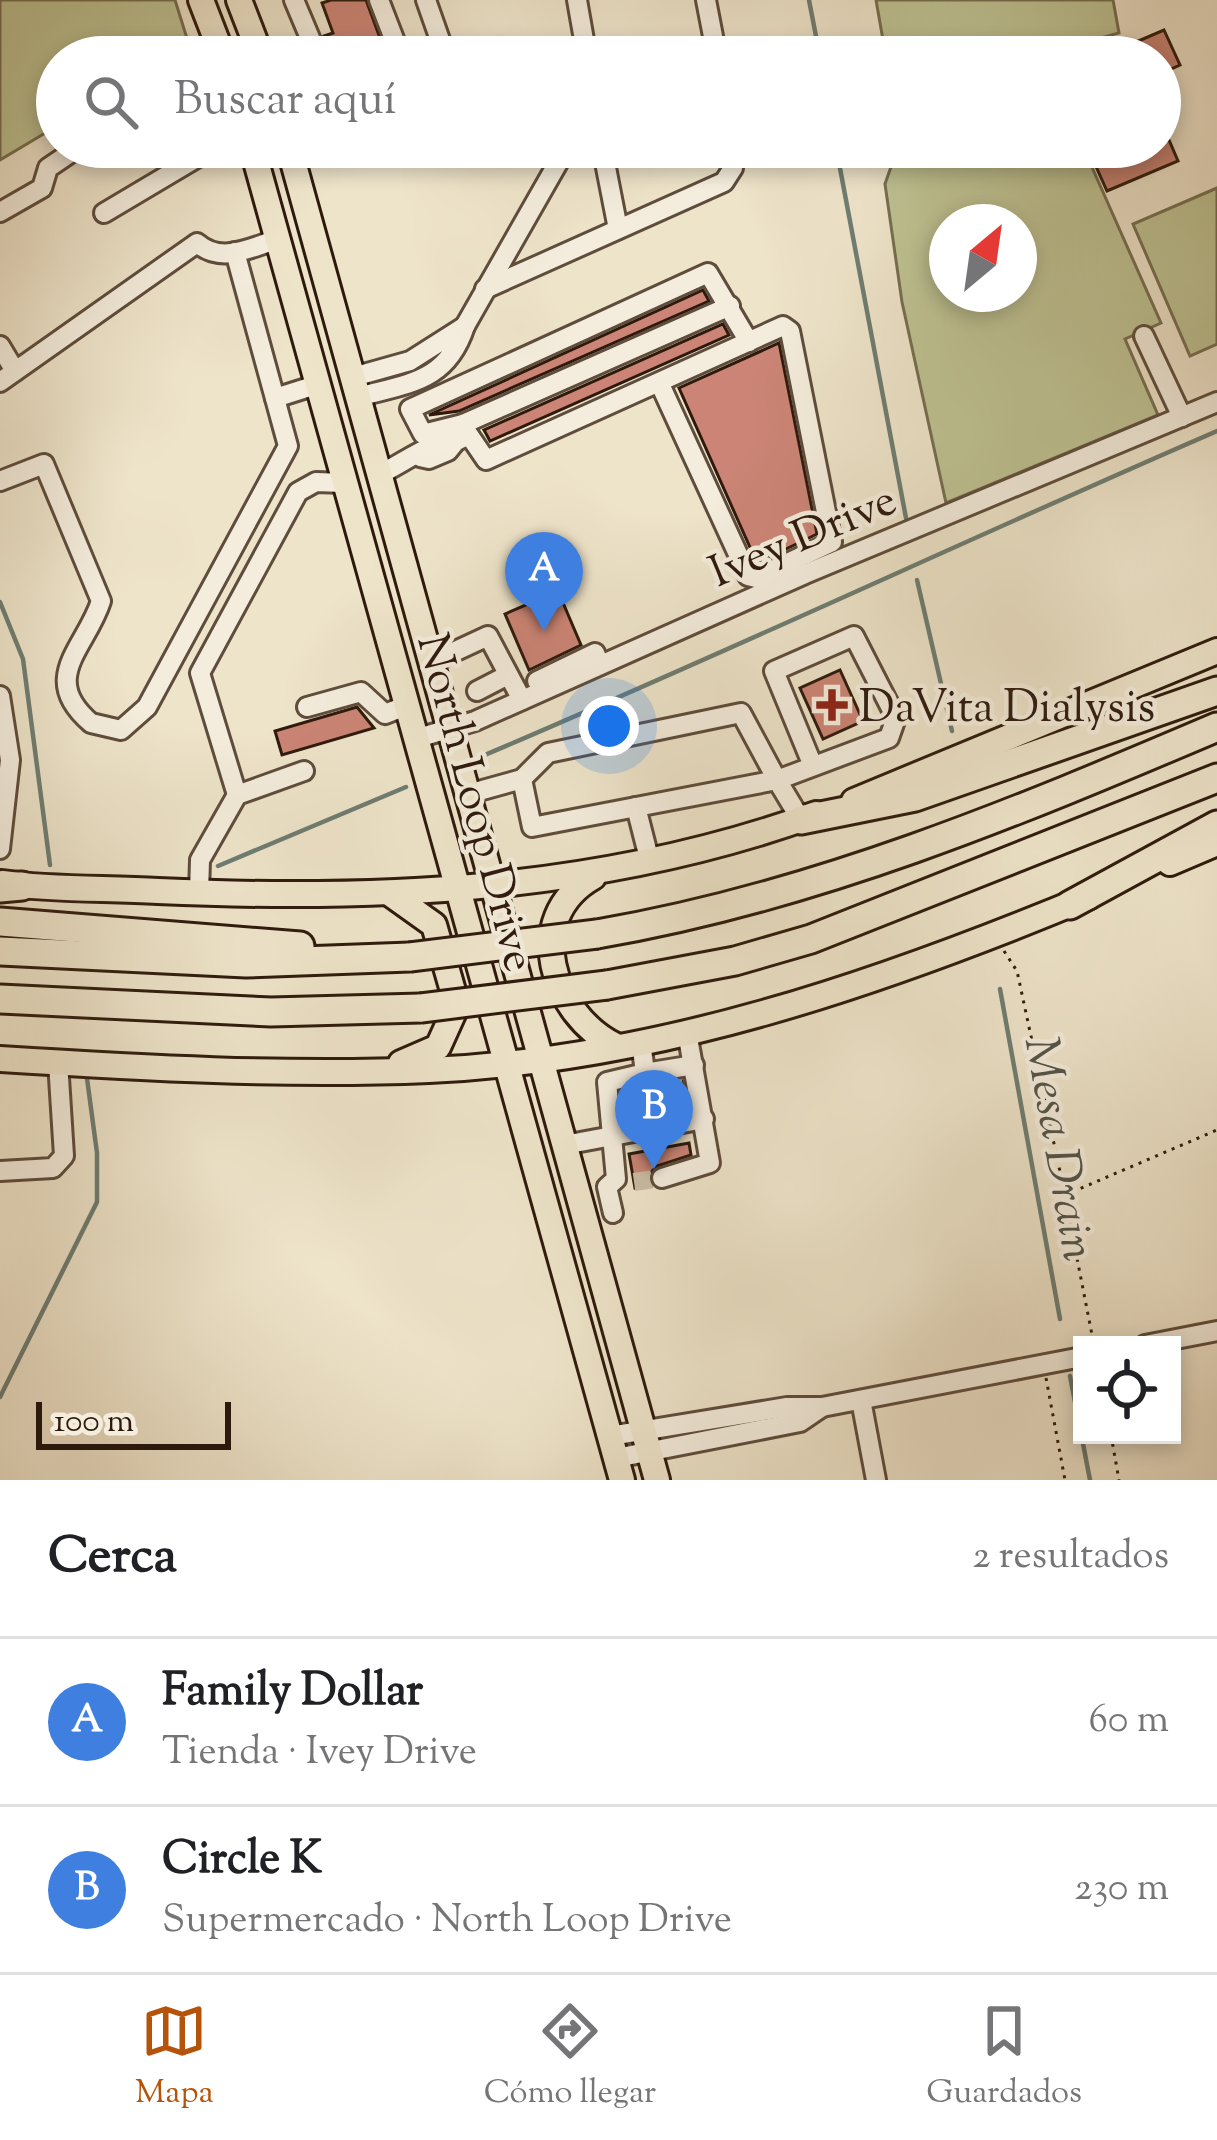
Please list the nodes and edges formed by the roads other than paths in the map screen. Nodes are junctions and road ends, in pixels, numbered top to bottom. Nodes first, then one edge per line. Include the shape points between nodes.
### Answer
1 (201, 0) edge
2 (239, 0) edge
3 (294, 0) edge
4 (379, 0) edge
5 (426, 0) edge
6 (577, 0) edge
7 (706, 0) edge
8 (216, 36) edge
9 (252, 36) edge
10 (309, 36) edge
11 (393, 36) edge
12 (439, 36) edge
13 (583, 36) edge
14 (713, 36) edge
15 (48, 168) edge
16 (180, 168) edge
17 (258, 168) edge
18 (295, 168) edge
19 (555, 168) edge
20 (606, 168) edge
21 (734, 168) edge
22 (0, 212) edge
23 (104, 213) dead end
24 (618, 230) junction
25 (277, 240) junction
26 (235, 252) junction
27 (485, 289) junction
28 (730, 306) junction
29 (1144, 336) dead end
30 (749, 342) junction
31 (0, 346) edge
32 (8, 376) edge
33 (659, 382) junction
34 (316, 385) junction
35 (356, 387) junction
36 (275, 398) junction
37 (1217, 402) edge
38 (1182, 417) junction
39 (463, 433) junction
40 (380, 474) junction
41 (0, 481) edge
42 (344, 483) junction
43 (1217, 651) edge
44 (432, 662) junction
45 (516, 689) junction
46 (477, 691) dead end
47 (1217, 691) edge
48 (0, 696) edge
49 (408, 705) junction
50 (307, 707) dead end
51 (1217, 727) edge
52 (450, 729) junction
53 (418, 738) junction
54 (813, 766) junction
55 (304, 771) dead end
56 (1217, 778) edge
57 (522, 779) junction
58 (777, 780) junction
59 (468, 794) junction
60 (237, 795) junction
61 (636, 807) junction
62 (801, 820) junction
63 (1217, 826) edge
64 (1217, 843) edge
65 (0, 847) edge
66 (650, 862) junction
67 (601, 873) junction
68 (7, 886) edge
69 (494, 888) junction
70 (458, 889) junction
71 (199, 893) junction
72 (389, 894) junction
73 (1070, 905) junction
74 (0, 922) edge
75 (0, 951) edge
76 (357, 958) junction
77 (0, 999) edge
78 (687, 1032) junction
79 (628, 1043) junction
80 (540, 1056) junction
81 (0, 1059) edge
82 (58, 1062) junction
83 (505, 1063) junction
84 (694, 1065) junction
85 (382, 1070) junction
86 (643, 1079) junction
87 (704, 1119) junction
88 (612, 1136) junction
89 (564, 1144) junction
90 (0, 1171) edge
91 (662, 1178) tunnel mouth
92 (613, 1213) dead end
93 (1217, 1331) edge
94 (1181, 1338) edge
95 (1073, 1359) edge
96 (861, 1400) junction
97 (646, 1441) junction
98 (616, 1458) edge
99 (657, 1480) edge
100 (876, 1480) edge

1 - 8 main road
2 - 9 main road
3 - 10 street
4 - 11 street
5 - 12 street
6 - 13 street
7 - 14 street
15 - 22 street via 42,188
16 - 23 street
17 - 25 main road, North Loop Drive
18 - 35 main road, North Loop Drive
19 - 27 street
20 - 24 street
21 - 24 street via 724,182
24 - 27 street
25 - 26 street
25 - 34 main road, North Loop Drive
26 - 32 street via 216,255 196,243
26 - 36 street
27 - 35 street via 456,354 430,375
28 - 30 street
28 - 39 street
28 - 39 street via 708,273 410,409 424,434
29 - 38 street
30 - 33 street
30 - 33 street via 784,326 790,331 834,539 756,578 748,576
31 - 32 street
33 - 39 street via 486,460
34 - 36 street
34 - 42 main road, North Loop Drive
35 - 40 main road, North Loop Drive
36 - 41 street via 285,453 147,707 121,730 91,723 68,686 67,666 100,601 44,464
37 - 38 street, Ivey Drive
38 - 45 street, Ivey Drive via 600,665
39 - 40 street via 439,455
40 - 42 main road
40 - 44 main road, North Loop Drive
42 - 49 main road, North Loop Drive
42 - 60 street via 316,482 298,492 200,673
43 - 62 main road
44 - 45 street via 488,636
44 - 52 main road, North Loop Drive
45 - 46 street
45 - 52 street, Ivey Drive
47 - 62 highway via 915,796
48 - 65 street via 10,760
49 - 50 street via 386,713 361,692
49 - 53 main road, North Loop Drive
51 - 76 highway, bridge via 1016,813 719,909 597,934
52 - 53 street, Ivey Drive
52 - 59 main road, North Loop Drive
53 - 70 main road, North Loop Drive
54 - 54 street via 774,671 854,636 894,728 889,738
54 - 58 street
55 - 60 street
56 - 77 highway, bridge via 811,939 607,986 421,1008 272,1012
57 - 58 street via 548,753 741,713
57 - 59 street
57 - 61 street via 532,827
58 - 61 street
58 - 62 street
59 - 69 main road, North Loop Drive
60 - 71 street via 200,860
61 - 66 street
62 - 66 main road
63 - 73 highway
64 - 73 main road
66 - 67 main road
67 - 69 main road
67 - 79 main road via 560,902 550,929 573,1015
68 - 71 main road
69 - 70 main road
69 - 80 main road, North Loop Drive
70 - 72 main road
70 - 83 main road, North Loop Drive
71 - 72 main road
72 - 85 main road via 434,925 456,1013 438,1047
73 - 78 main road via 823,997
74 - 76 highway via 303,946
75 - 76 highway via 203,962
78 - 79 main road
78 - 84 street
79 - 80 main road
79 - 86 street
80 - 83 main road
80 - 89 main road, North Loop Drive
81 - 82 main road
82 - 85 main road
82 - 90 street via 64,1156 53,1168
83 - 85 main road
83 - 98 main road, North Loop Drive
84 - 86 street
84 - 87 street
86 - 88 street via 607,1082
87 - 88 street via 658,1120
87 - 91 street via 710,1163
88 - 89 street
88 - 92 street via 625,1180 607,1187
89 - 97 main road, North Loop Drive
93 - 94 street
95 - 96 street
96 - 97 street
96 - 100 street
97 - 98 street
97 - 99 main road, North Loop Drive

